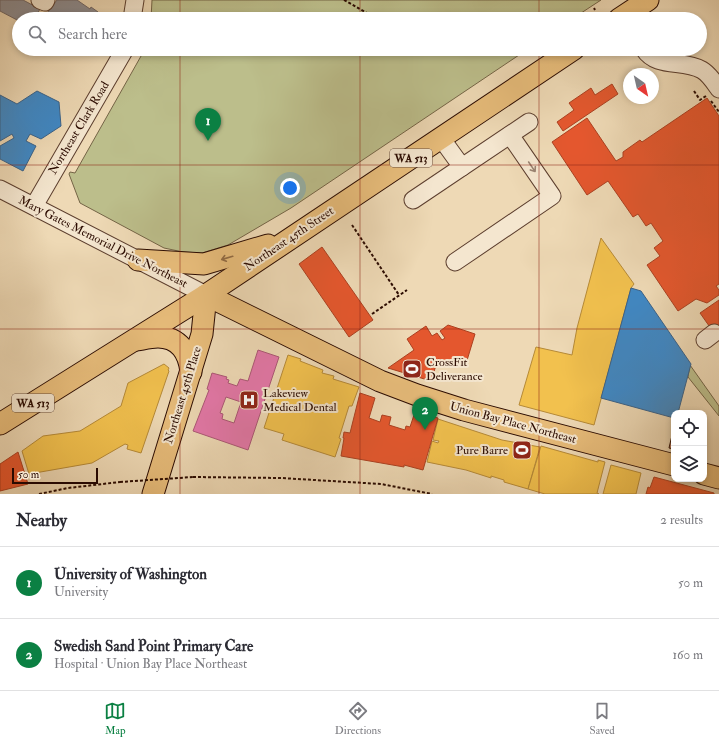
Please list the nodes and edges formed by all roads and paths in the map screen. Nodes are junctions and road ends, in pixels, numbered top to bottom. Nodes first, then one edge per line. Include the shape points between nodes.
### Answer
1 (40, 0) edge
2 (46, 0) edge
3 (135, 0) edge
4 (344, 0) edge
5 (648, 0) edge
6 (133, 12) edge
7 (365, 12) edge
8 (631, 12) edge
9 (121, 56) edge
10 (564, 56) edge
11 (650, 56) edge
12 (719, 89) edge
13 (694, 91) dead end
14 (719, 112) edge
15 (529, 122) dead end
16 (510, 135) junction
17 (441, 138) junction
18 (462, 167) junction
19 (0, 189) edge
20 (413, 200) dead end
21 (34, 206) junction
22 (352, 225) dead end
23 (291, 237) junction
24 (138, 260) junction
25 (455, 262) dead end
26 (407, 290) dead end
27 (206, 295) junction
28 (399, 295) junction
29 (372, 314) dead end
30 (132, 341) junction
31 (191, 372) junction
32 (0, 424) edge
33 (671, 464) edge
34 (707, 475) edge
35 (719, 478) edge
36 (39, 494) edge
37 (153, 494) edge
38 (432, 494) edge

1 - 2 street
3 - 6 street
4 - 7 path
5 - 8 main road
9 - 21 street, Northeast Clark Road
10 - 17 main road, Northeast 45th Street / WA 513
11 - 12 street via 654,60 701,69
13 - 14 path via 700,100 707,95
15 - 16 street
16 - 18 street
16 -> 25 street via 552,196
17 - 18 street
17 - 23 main road, Northeast 45th Street / WA 513
18 - 20 street
19 - 21 street, Mary Gates Memorial Drive Northeast
21 - 24 street, Mary Gates Memorial Drive Northeast
22 - 28 path
23 -> 24 main road via 204,264
23 - 27 main road, Northeast 45th Street / WA 513
24 - 27 street, Mary Gates Memorial Drive Northeast
26 - 28 path
27 - 30 main road, Northeast 45th Street / WA 513
27 - 31 main road, Northeast 45th Place via 202,334
27 - 33 main road, Union Bay Place Northeast via 380,381 417,395 464,410
28 - 29 path
30 - 31 main road via 169,338 186,351
30 - 32 main road, Northeast 45th Street / WA 513
31 - 37 main road, Northeast 45th Place
34 - 35 main road
36 - 38 path, bridge via 120,482 193,477 281,478 381,484

